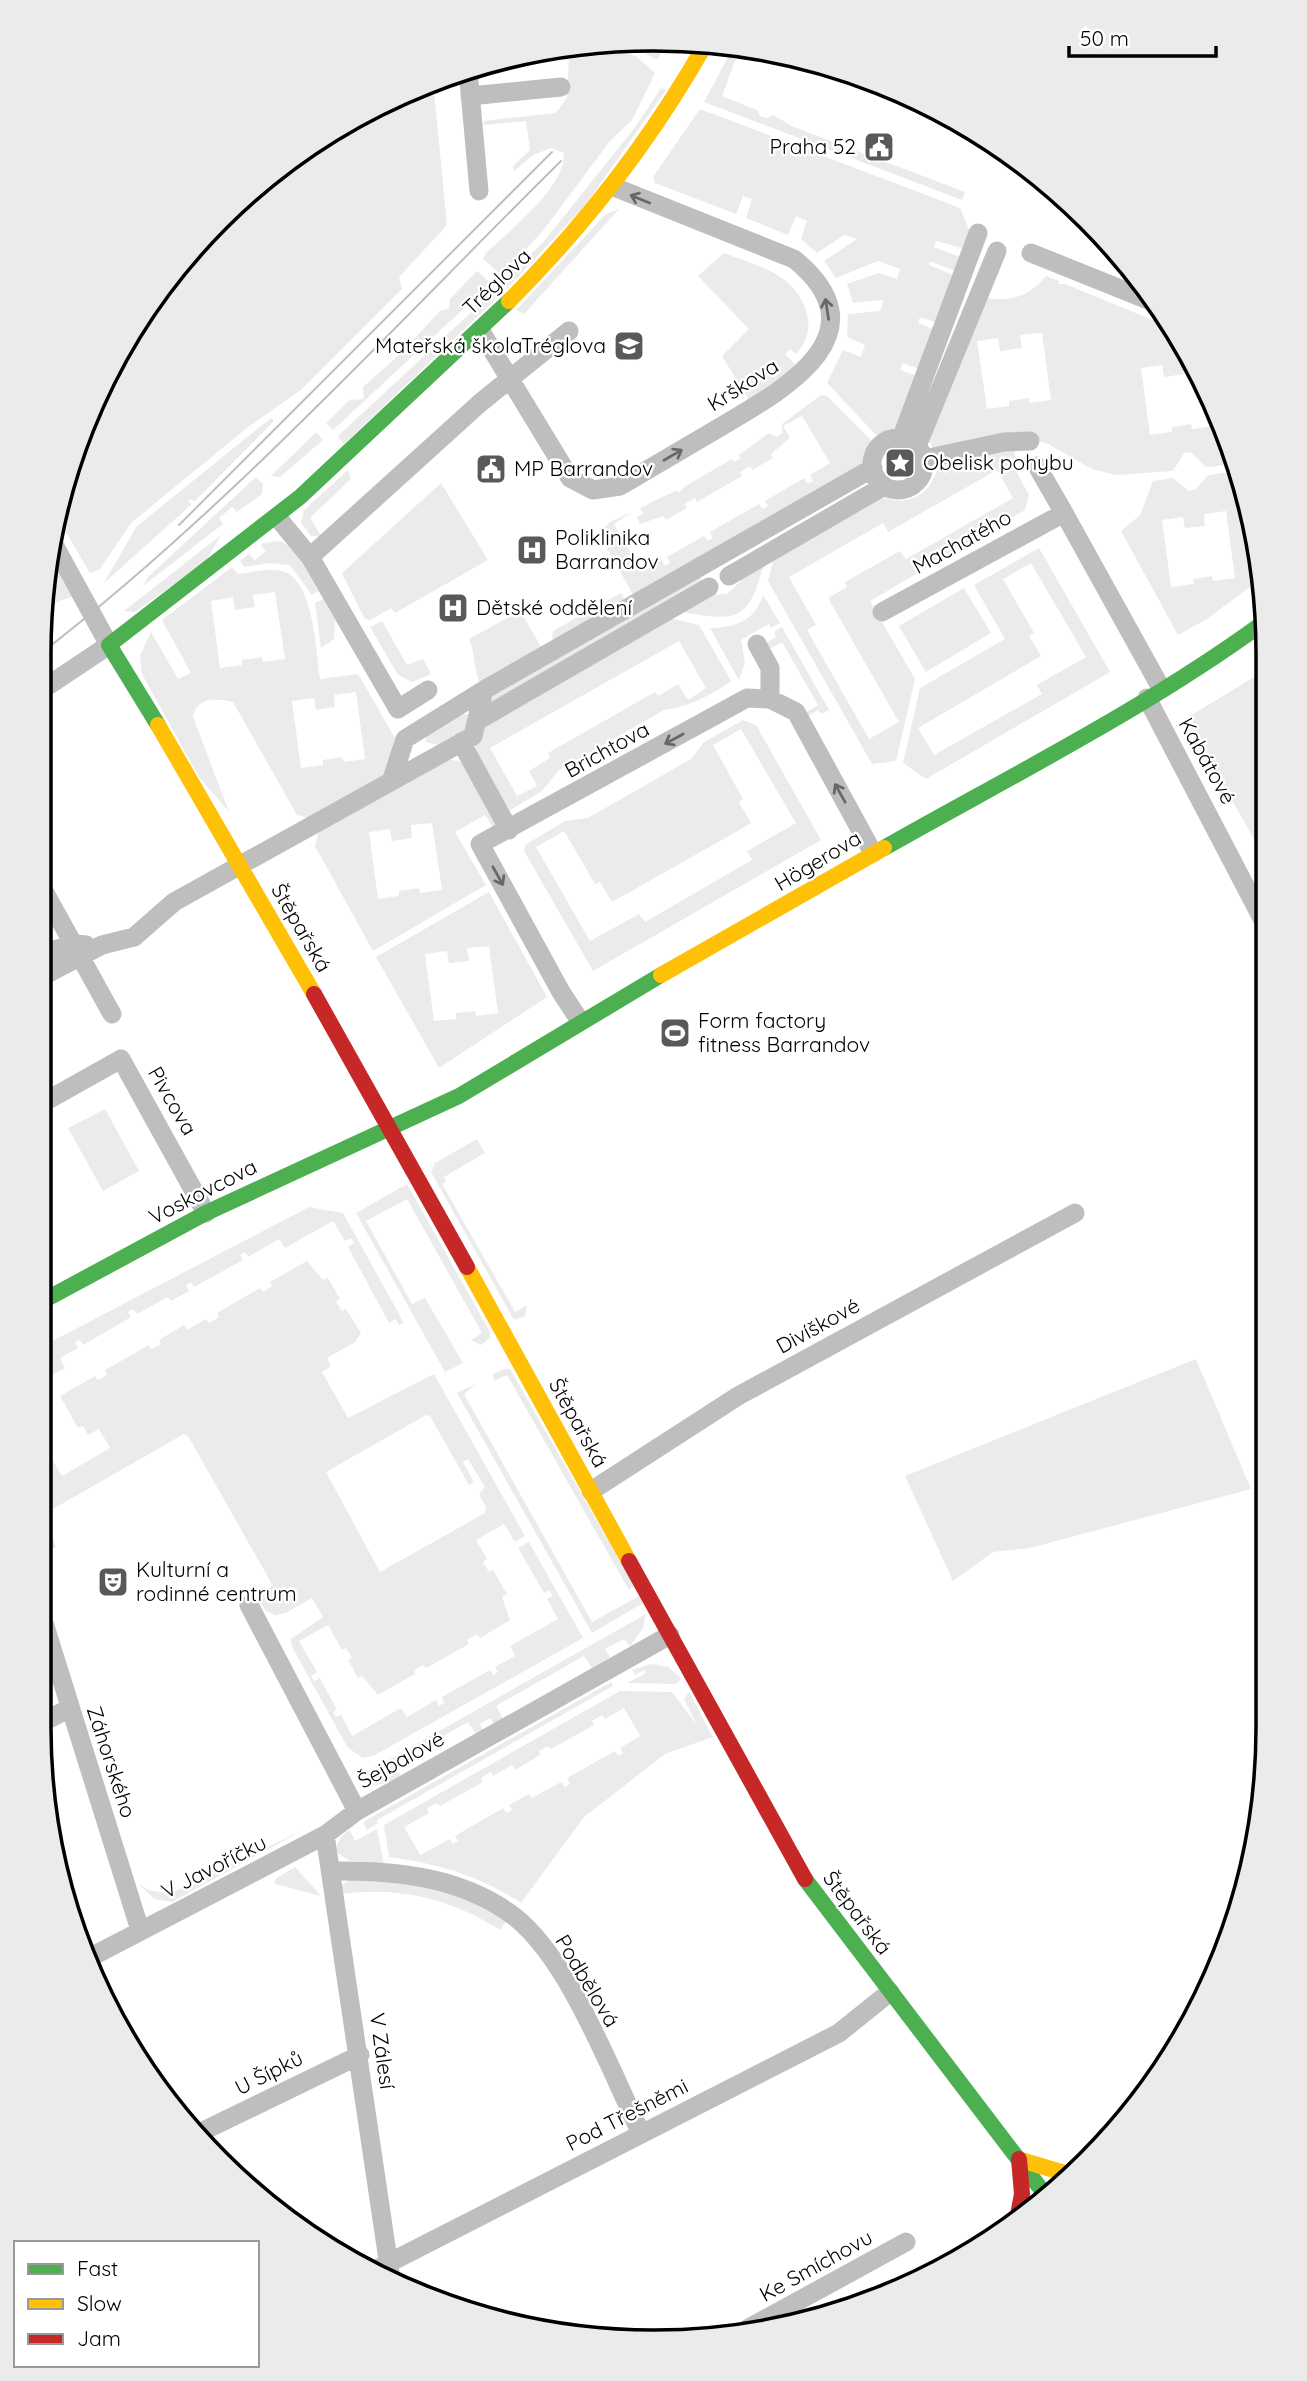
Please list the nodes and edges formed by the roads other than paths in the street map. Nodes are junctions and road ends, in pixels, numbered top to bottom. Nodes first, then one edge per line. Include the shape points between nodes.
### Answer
1 (700, 53) edge
2 (469, 80) edge
3 (561, 87) dead end
4 (470, 96) junction
5 (614, 187) junction
6 (479, 191) dead end
7 (978, 233) dead end
8 (996, 251) dead end
9 (1031, 253) dead end
10 (1139, 296) edge
11 (480, 330) junction
12 (569, 331) dead end
13 (512, 378) junction
14 (1030, 442) dead end
15 (914, 448) junction
16 (1037, 466) dead end
17 (873, 468) junction
18 (884, 486) junction
19 (1064, 513) junction
20 (277, 517) junction
21 (59, 554) edge
22 (310, 557) junction
23 (882, 612) dead end
24 (1255, 628) edge
25 (757, 644) dead end
26 (109, 645) junction
27 (51, 684) edge
28 (428, 690) dead end
29 (484, 690) junction
30 (1154, 693) junction
31 (770, 699) junction
32 (477, 721) junction
33 (405, 739) junction
34 (461, 742) junction
35 (443, 752) junction
36 (393, 779) junction
37 (509, 830) junction
38 (873, 853) junction
39 (51, 904) edge
40 (1256, 905) edge
41 (77, 950) junction
42 (51, 953) edge
43 (51, 969) edge
44 (112, 1014) dead end
45 (580, 1021) junction
46 (51, 1098) edge
47 (390, 1128) junction
48 (206, 1213) junction
49 (1074, 1213) dead end
50 (51, 1297) edge
51 (591, 1492) junction
52 (249, 1605) dead end
53 (670, 1635) junction
54 (51, 1648) edge
55 (70, 1708) junction
56 (51, 1718) edge
57 (357, 1811) junction
58 (326, 1835) junction
59 (332, 1871) junction
60 (140, 1930) junction
61 (96, 1954) edge
62 (890, 1992) junction
63 (360, 2055) junction
64 (205, 2130) edge
65 (641, 2133) junction
66 (1019, 2159) junction
67 (1061, 2172) edge
68 (1041, 2189) edge
69 (1020, 2206) edge
70 (906, 2242) dead end
71 (386, 2267) edge
72 (387, 2268) edge
73 (763, 2320) edge

1 - 5 street, Tréglova via 679,92
2 - 4 street
3 - 4 street
4 - 6 street
5 - 11 street, Tréglova via 544,269
13 -> 5 street, Krškova via 570,478 593,490 614,488 778,393 806,370 825,342 829,321 825,296 810,273 794,260
7 - 15 street
8 - 15 street
9 - 10 street
11 - 13 street, Krškova
11 - 20 street, Tréglova
12 - 13 street
13 - 22 street
14 - 15 street
15 - 17 street via 880,446
15 - 18 street via 921,475 901,490
16 - 19 street
17 - 18 street
17 - 29 street
18 - 32 street via 729,576 722,570 712,571 709,587
19 - 23 street, Machatého
19 - 30 street
20 - 22 street
20 - 26 street, Tréglova
21 - 26 street
22 - 28 street via 398,709
24 - 30 street, Högerova
25 - 31 street via 770,668
26 - 27 street
26 - 47 street, Štěpařská via 194,783
29 - 32 street
29 - 33 street
30 - 38 street, Högerova
30 - 40 street, Kabátové
31 -> 37 street, Brichtova via 747,698
38 -> 31 street via 796,712
32 - 34 street via 473,736
33 - 35 street
33 - 36 street
34 - 35 street
34 - 37 street
35 - 36 street
36 - 41 street via 174,902 134,937
37 -> 45 street, Brichtova via 480,844
38 - 45 street, Högerova
39 - 41 street
41 - 42 street
41 - 43 street
41 - 44 street
45 - 47 street, Högerova via 459,1096
46 - 48 street, Pivcova via 121,1059
47 - 48 street, Voskovcova
47 - 51 street, Štěpařská
48 - 50 street, Voskovcova
49 - 51 street, Divíškové via 738,1396
51 - 53 street, Štěpařská
52 - 57 street, Šejbalové
53 - 57 street, Šejbalové
53 - 62 street, Štěpařská via 803,1876
54 - 55 street, Záhorského
55 - 56 street
55 - 60 street, Záhorského
57 - 58 street, V Javoříčku
58 - 59 street, V Zálesí
58 - 60 street, V Javoříčku
59 - 63 street, V Zálesí
59 - 65 street, Podbělová via 373,1870 452,1885 515,1917 550,1955 577,2001
60 - 61 street, V Javoříčku
62 - 65 street, Pod Třešněmi via 839,2033
62 - 66 street, Štěpařská
63 - 64 street, U Šípků
63 - 71 street, V Zálesí
65 - 72 street, Pod Třešněmi
66 - 67 street
66 - 68 street, Štěpařská
66 - 69 street
70 - 73 street, Ke Smíchovu

